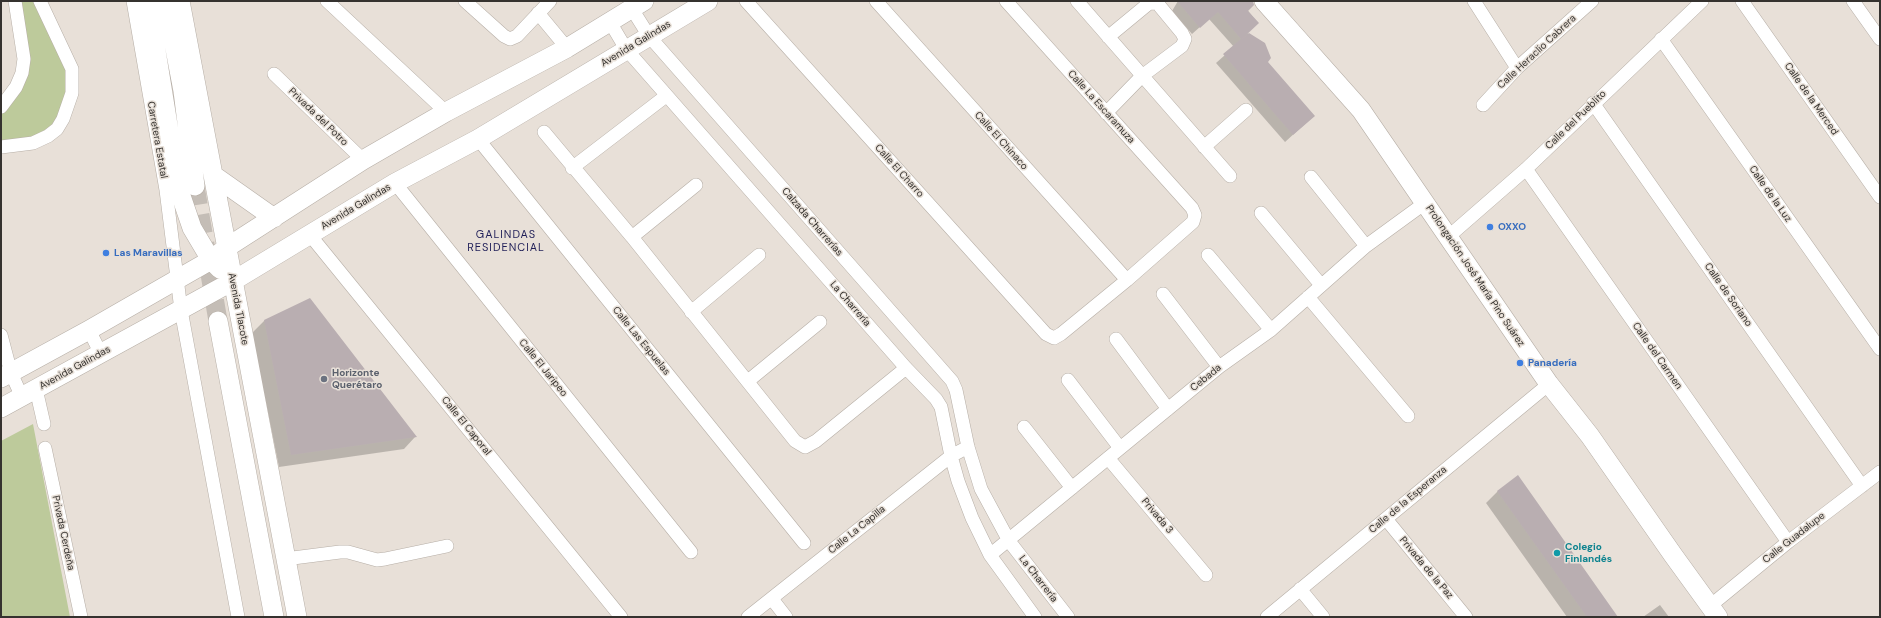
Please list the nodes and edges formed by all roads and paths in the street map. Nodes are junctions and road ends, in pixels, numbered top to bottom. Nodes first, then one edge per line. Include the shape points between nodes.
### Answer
1 (15, 1) edge
2 (40, 1) edge
3 (133, 1) edge
4 (148, 1) edge
5 (180, 1) edge
6 (328, 1) edge
7 (465, 1) edge
8 (550, 1) edge
9 (708, 1) edge
10 (746, 1) edge
11 (876, 1) edge
12 (1006, 1) edge
13 (1077, 1) edge
14 (1264, 1) edge
15 (1474, 1) edge
16 (1592, 1) edge
17 (1702, 1) edge
18 (1742, 1) edge
19 (1853, 1) edge
20 (638, 5) edge
21 (168, 7) edge
22 (538, 13) junction
23 (610, 22) junction
24 (649, 36) junction
25 (1108, 37) junction
26 (1661, 39) junction
27 (1880, 39) edge
28 (567, 48) junction
29 (626, 49) junction
30 (1517, 68) junction
31 (274, 74) dead end
32 (1142, 76) junction
33 (666, 96) junction
34 (1593, 103) junction
35 (1483, 105) dead end
36 (1, 107) edge
37 (1246, 110) dead end
38 (446, 112) junction
39 (1106, 112) junction
40 (544, 132) dead end
41 (478, 139) junction
42 (1, 147) edge
43 (1204, 147) junction
44 (362, 160) junction
45 (572, 168) junction
46 (1526, 169) junction
47 (213, 175) junction
48 (1230, 176) dead end
49 (1311, 177) dead end
50 (395, 183) junction
51 (696, 185) dead end
52 (195, 186) tunnel mouth
53 (1880, 196) edge
54 (1425, 203) junction
55 (1261, 213) dead end
56 (274, 218) junction
57 (310, 235) junction
58 (632, 237) junction
59 (1448, 237) junction
60 (1366, 246) junction
61 (226, 248) junction
62 (759, 255) dead end
63 (1208, 255) dead end
64 (211, 260) junction
65 (1127, 280) junction
66 (176, 281) junction
67 (233, 281) junction
68 (1321, 285) junction
69 (1162, 294) dead end
70 (1308, 297) junction
71 (181, 310) junction
72 (691, 312) junction
73 (218, 321) tunnel mouth
74 (820, 322) dead end
75 (89, 330) junction
76 (1271, 330) junction
77 (1, 335) edge
78 (1116, 340) dead end
79 (1880, 349) edge
80 (101, 354) junction
81 (1219, 367) junction
82 (906, 368) junction
83 (6, 375) edge
84 (1068, 380) dead end
85 (748, 381) junction
86 (1549, 384) junction
87 (29, 393) junction
88 (1, 408) edge
89 (1168, 409) junction
90 (1408, 416) dead end
91 (44, 424) dead end
92 (1024, 427) dead end
93 (968, 447) junction
94 (45, 448) dead end
95 (1120, 448) junction
96 (951, 456) junction
97 (1108, 458) junction
98 (1880, 472) edge
99 (1862, 486) junction
100 (1072, 488) junction
101 (1386, 519) junction
102 (1009, 541) junction
103 (1788, 542) junction
104 (804, 543) dead end
105 (447, 546) dead end
106 (691, 552) dead end
107 (990, 555) junction
108 (285, 560) junction
109 (1206, 575) dead end
110 (1300, 589) junction
111 (772, 599) junction
112 (1714, 611) edge
113 (80, 617) edge
114 (238, 617) edge
115 (274, 617) edge
116 (297, 617) edge
117 (621, 617) edge
118 (748, 617) edge
119 (786, 617) edge
120 (1035, 617) edge
121 (1068, 617) edge
122 (1267, 617) edge
123 (1323, 617) edge
124 (1466, 617) edge

1 - 36 street via 24,59 16,87
2 - 42 street via 72,69 72,93 63,119 57,129 48,136 33,143
3 - 66 street, Carretera Estatal via 166,190
4 - 64 main road via 178,187 192,228
5 - 47 main road, Avenida Tlacote
6 - 38 street
7 - 22 street via 510,39 517,36
8 - 22 street
9 - 24 main road, Avenida Galindas
10 - 65 street, Calle El Charro via 1046,334 1054,338 1061,334
11 - 65 street, Calle El Chinaco
12 - 39 street, Calle La Escaramuza
13 - 25 street
14 - 54 main road, Prolongación José María Pino Suárez via 1361,110
15 - 30 street
16 - 30 street, Calle Heraclio Cabrera
17 - 26 street, Calle del Pueblito
18 - 53 street, Calle de la Merced
19 - 27 street
20 - 23 main road
20 - 24 street, Calzada Charrerías
21 - 52 main road via 183,91
22 - 28 street
23 - 28 main road
23 - 29 street, La Charrería
24 - 29 main road, Avenida Galindas
24 - 93 street, Calzada Charrerías via 952,381
25 - 32 street
25 - 32 street via 1148,4 1158,4 1185,39 1182,46
26 - 34 street, Calle del Pueblito
26 - 79 street, Calle de la Luz
28 - 38 main road
29 - 33 street, La Charrería
29 - 41 main road, Avenida Galindas
30 - 35 street, Calle Heraclio Cabrera
31 - 44 street, Privada del Potro
32 - 39 street
32 - 43 street
33 - 45 street
33 - 82 street, La Charrería
34 - 46 street, Calle del Pueblito
34 - 99 street, Calle de Soriano
37 - 43 street
38 - 44 main road
39 - 65 street, Calle La Escaramuza via 1192,208 1195,215 1194,222
40 - 45 street
41 - 50 main road, Avenida Galindas
41 - 104 street, Calle Las Espuelas
43 - 48 street
44 - 56 main road
45 - 58 street
46 - 59 street, Calle del Pueblito
46 - 103 street, Calle del Carmen
47 - 56 main road
47 - 61 main road, Avenida Tlacote
49 - 60 street
50 - 57 main road, Avenida Galindas
50 - 106 street, Calle El Jaripeo
51 - 58 street
54 - 59 main road, Prolongación José María Pino Suárez
54 - 60 street, Cebada
55 - 68 street
56 - 61 main road
57 - 67 main road, Avenida Galindas
57 - 117 street, Calle El Caporal
58 - 72 street
59 - 86 main road, Prolongación José María Pino Suárez
60 - 68 street, Cebada
61 - 64 main road
61 - 67 main road, Avenida Tlacote
62 - 72 street
63 - 76 street
64 - 66 main road
64 - 67 main road
66 - 71 street, Carretera Estatal
66 - 75 main road
67 - 71 main road, Avenida Galindas
67 - 108 main road, Avenida Tlacote
68 - 70 street, Cebada
69 - 81 street
70 - 76 street, Cebada
70 - 90 street
71 - 80 main road, Avenida Galindas
71 - 114 street, Carretera Estatal
72 - 85 street
73 - 115 main road
74 - 85 street
75 - 80 street
75 - 83 main road
76 - 81 street, Cebada
77 - 83 street
78 - 89 street
80 - 87 main road, Avenida Galindas
81 - 89 street, Cebada
82 - 85 street via 816,441 805,447 795,441
82 - 96 street, La Charrería via 941,407
83 - 87 street
84 - 95 street
86 - 101 street, Calle de la Esperanza
86 - 112 main road, Prolongación José María Pino Suárez via 1590,436
87 - 88 main road, Avenida Galindas
87 - 91 street
89 - 95 street, Cebada
92 - 100 street
93 - 96 street, Calle La Capilla
93 - 102 street, Calzada Charrerías via 981,489
94 - 113 street, Privada Cerdeña
95 - 97 street, Cebada
96 - 107 street, La Charrería via 972,518
96 - 111 street, Calle La Capilla
97 - 100 street, Cebada
97 - 109 street, Privada 3
98 - 99 street, Calle Guadalupe
99 - 103 street, Calle Guadalupe
100 - 102 street, Cebada
101 - 110 street, Calle de la Esperanza
101 - 124 street, Privada de la Paz
102 - 107 street, Cebada
102 - 121 street, La Charrería
103 - 112 street, Calle Guadalupe
105 - 108 street via 377,560 348,552
107 - 120 street, La Charrería
108 - 116 main road, Avenida Tlacote
110 - 122 street, Calle de la Esperanza
110 - 123 street
111 - 118 street, Calle La Capilla
111 - 119 street

